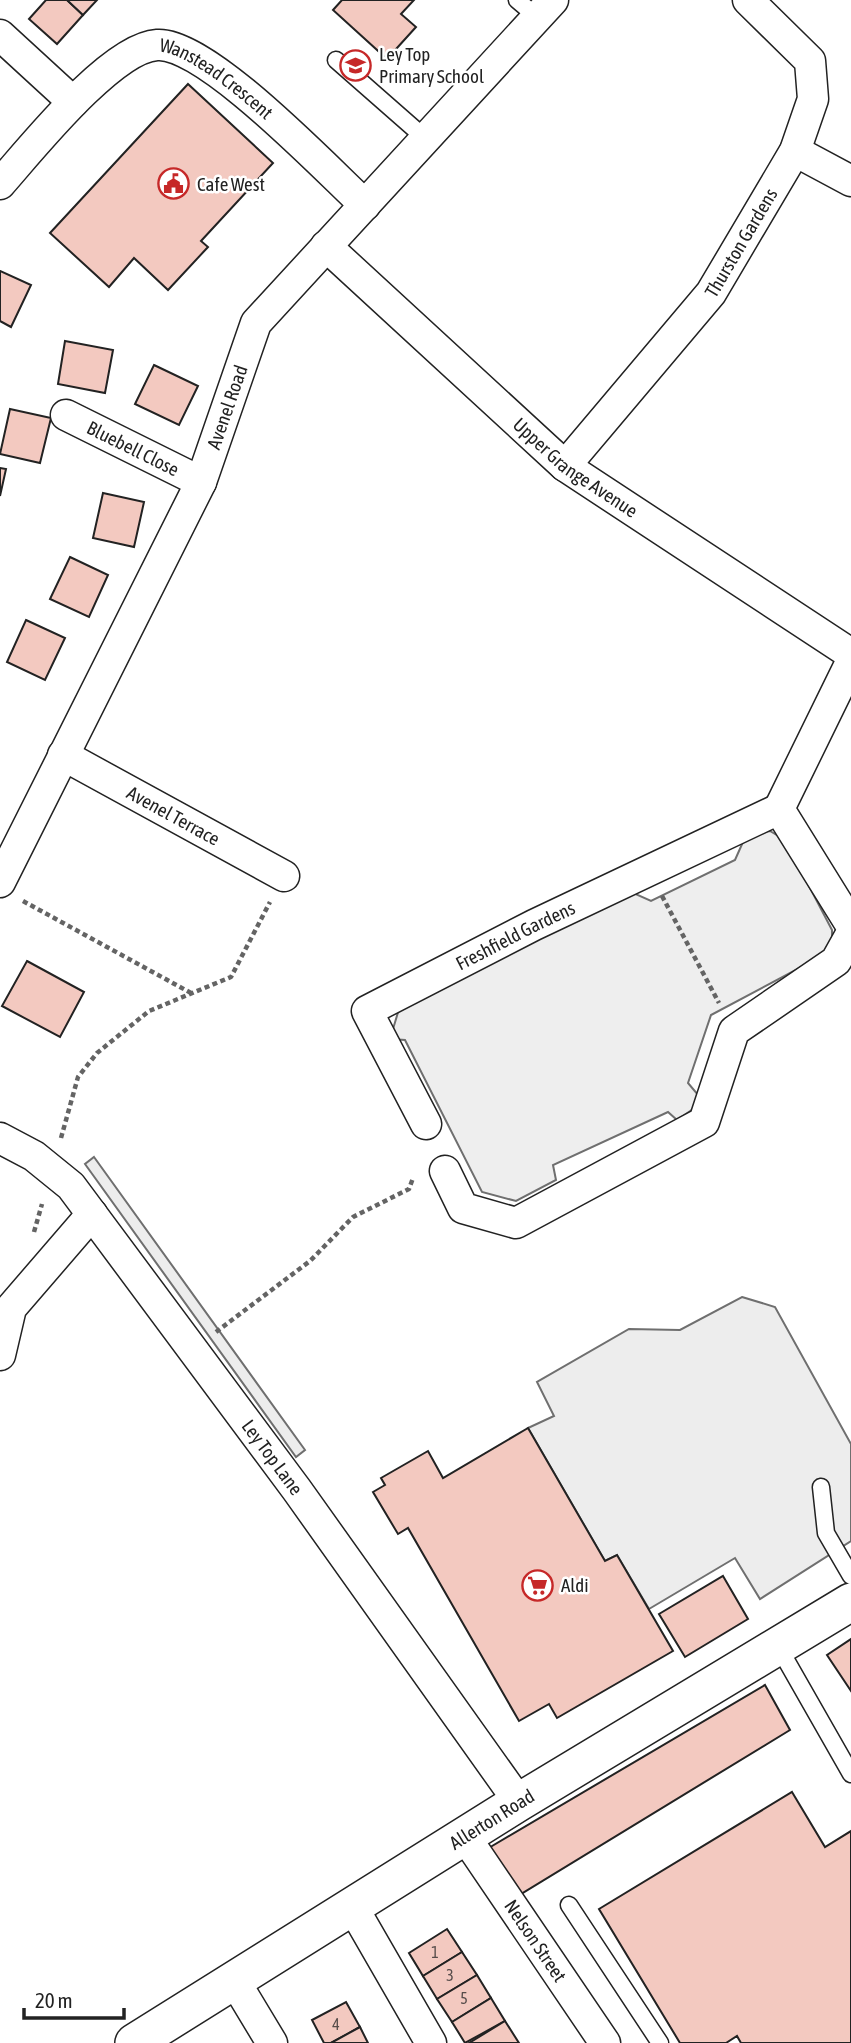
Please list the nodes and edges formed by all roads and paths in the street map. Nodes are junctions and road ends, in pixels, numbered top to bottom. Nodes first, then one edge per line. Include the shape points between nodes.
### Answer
1 (748, 0) edge
2 (536, 6) edge
3 (0, 35) edge
4 (336, 60) dead end
5 (73, 102) junction
6 (426, 139) junction
7 (794, 151) junction
8 (851, 181) edge
9 (0, 184) edge
10 (365, 205) junction
11 (326, 246) junction
12 (66, 415) dead end
13 (565, 466) junction
14 (201, 482) junction
15 (851, 654) edge
16 (851, 662) edge
17 (62, 755) junction
18 (779, 809) junction
19 (649, 871) junction
20 (284, 876) joint
21 (6, 888) edge
22 (851, 925) edge
23 (851, 934) edge
24 (191, 993) junction
25 (734, 1031) junction
26 (425, 1124) dead end
27 (0, 1138) edge
28 (431, 1169) joint
29 (52, 1171) junction
30 (92, 1214) junction
31 (193, 1350) junction
32 (0, 1355) edge
33 (821, 1487) dead end
34 (851, 1576) edge
35 (851, 1602) edge
36 (778, 1646) junction
37 (851, 1774) edge
38 (519, 1801) junction
39 (466, 1838) junction
40 (569, 1905) dead end
41 (352, 1906) junction
42 (234, 1980) junction
43 (134, 2043) edge
44 (272, 2043) edge
45 (431, 2043) edge
46 (605, 2043) edge
47 (660, 2043) edge

1 - 7 street, Thurston Gardens via 810,61 813,99
2 - 6 street, Avenel Road
3 - 5 street
4 - 6 lane
5 - 9 street, Wanstead Crescent
5 - 10 street, Wanstead Crescent via 137,51 158,45 177,48 227,78
6 - 10 street, Avenel Road
7 - 8 street
7 - 13 street, Thurston Gardens via 711,293
10 - 11 street, Avenel Road
11 - 13 street, Upper Grange Avenue
11 - 14 street, Avenel Road via 256,323
12 - 14 street, Bluebell Close
13 - 15 street, Upper Grange Avenue
14 - 17 street, Avenel Road
16 - 18 street
17 - 20 street, Avenel Terrace
17 - 21 street, Avenel Road
18 - 19 street, Freshfield Gardens
18 - 22 street
19 - 25 path
19 - 26 street, Freshfield Gardens via 367,1011
20 - 24 path via 231,977
21 - 24 path
23 - 25 street via 836,961
24 - 29 path via 149,1011 97,1053 78,1077
25 - 28 street via 704,1122 516,1223 463,1208
27 - 29 street, Ley Top Lane
28 - 31 path via 409,1189 353,1217 310,1261
29 - 30 street, Ley Top Lane via 71,1186
30 - 31 street, Ley Top Lane
30 - 32 street via 11,1308
31 - 38 street, Ley Top Lane
33 - 34 lane via 826,1533
35 - 36 street, Allerton Road
36 - 37 lane
36 - 38 street, Allerton Road
38 - 39 street, Allerton Road
39 - 41 street, Allerton Road
39 - 46 street, Nelson Street
40 - 47 lane
41 - 42 street, Allerton Road
41 - 45 street
42 - 43 street, Allerton Road
42 - 44 street

